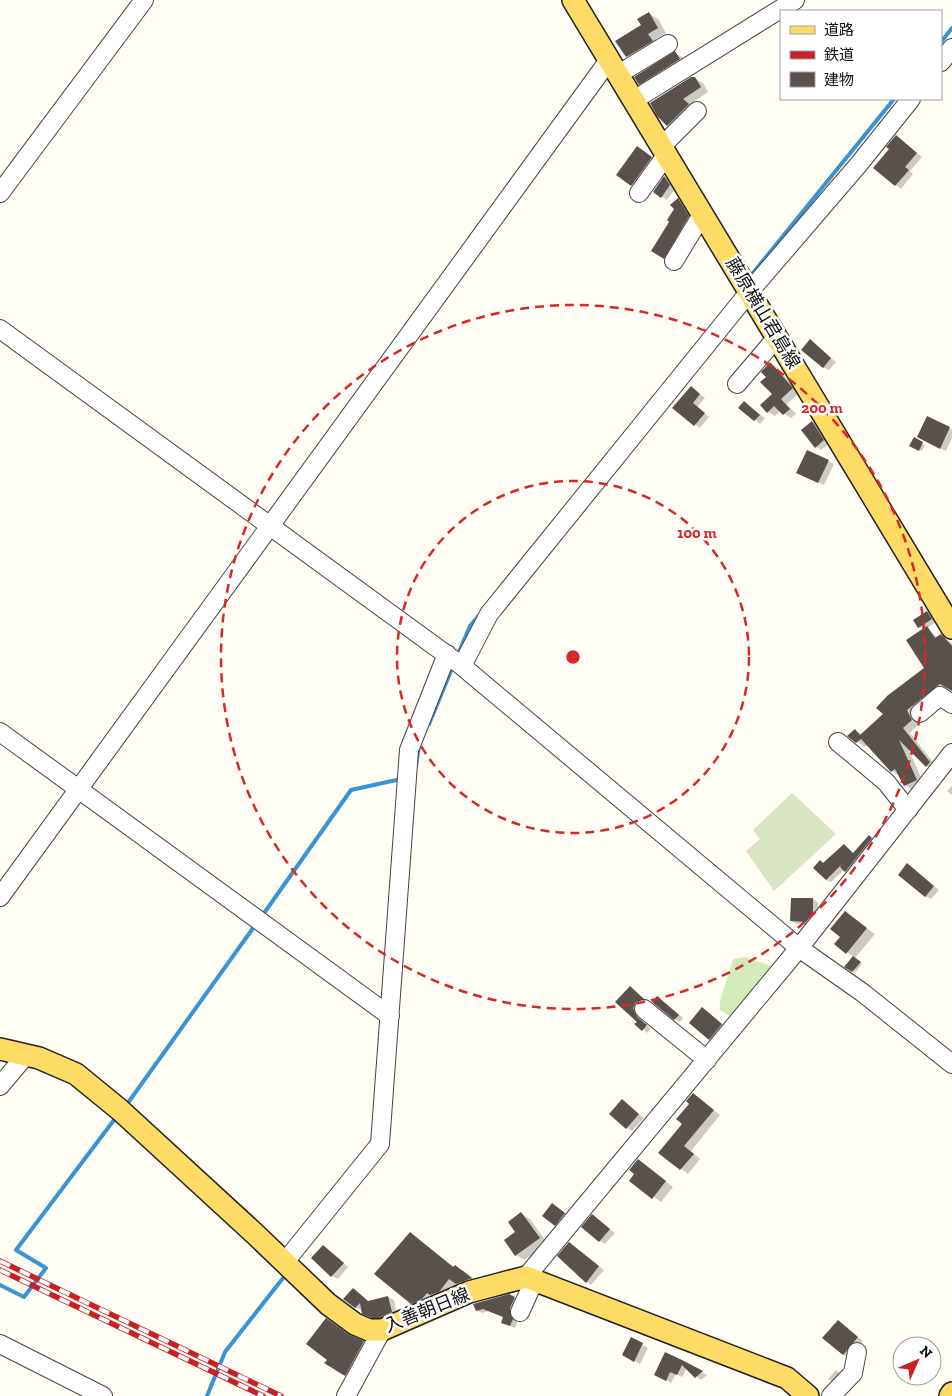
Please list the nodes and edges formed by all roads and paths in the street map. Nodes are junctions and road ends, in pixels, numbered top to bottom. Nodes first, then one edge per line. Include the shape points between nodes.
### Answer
1 (144, 0) edge
2 (572, 0) edge
3 (795, 0) edge
4 (668, 44) dead end
5 (952, 48) edge
6 (942, 61) edge
7 (613, 68) junction
8 (634, 100) junction
9 (910, 100) edge
10 (698, 111) dead end
11 (664, 150) junction
12 (0, 193) edge
13 (639, 193) dead end
14 (703, 213) junction
15 (674, 262) dead end
16 (750, 291) junction
17 (0, 329) edge
18 (777, 337) junction
19 (737, 384) dead end
20 (271, 525) junction
21 (952, 628) edge
22 (447, 654) junction
23 (462, 666) junction
24 (952, 704) edge
25 (920, 713) dead end
26 (0, 732) edge
27 (838, 742) dead end
28 (952, 754) edge
29 (79, 789) junction
30 (908, 810) junction
31 (0, 897) edge
32 (799, 948) junction
33 (644, 1009) dead end
34 (390, 1016) junction
35 (0, 1049) edge
36 (26, 1055) junction
37 (707, 1060) junction
38 (952, 1064) edge
39 (0, 1086) edge
40 (284, 1263) junction
41 (531, 1278) junction
42 (520, 1312) dead end
43 (382, 1330) junction
44 (0, 1344) edge
45 (857, 1352) dead end
46 (103, 1396) edge
47 (346, 1396) edge
48 (808, 1396) edge
49 (831, 1396) edge

1 - 12 street
2 - 7 main road, 藤原横山君島線
3 - 8 street
4 - 7 street
5 - 6 street
7 - 8 main road, 藤原横山君島線
7 - 20 street
8 - 11 main road, 藤原横山君島線
9 - 16 street
10 - 11 street
11 - 13 street
11 - 14 main road, 藤原横山君島線
14 - 15 street
14 - 16 main road, 藤原横山君島線
16 - 18 main road, 藤原横山君島線
16 - 23 street via 489,614
17 - 20 street
18 - 19 street
18 - 21 main road, 藤原横山君島線
20 - 22 street
20 - 29 street
22 - 23 street
22 - 34 street via 410,750
23 - 32 street
24 - 25 street via 940,696
26 - 29 street
27 - 30 street via 886,782
28 - 30 street
29 - 31 street
29 - 34 street
30 - 32 street
32 - 37 street
32 - 38 street via 863,993
33 - 37 street
34 - 40 street via 380,1144
35 - 36 main road, 入善朝日線
36 - 39 street
36 - 40 main road, 入善朝日線 via 58,1064 94,1088
37 - 41 street
40 - 43 main road, 入善朝日線 via 343,1316 369,1330
41 - 42 street
41 - 43 main road, 入善朝日線 via 469,1292
41 - 48 main road via 787,1378
43 - 47 street
44 - 46 street
45 - 49 street via 852,1373

